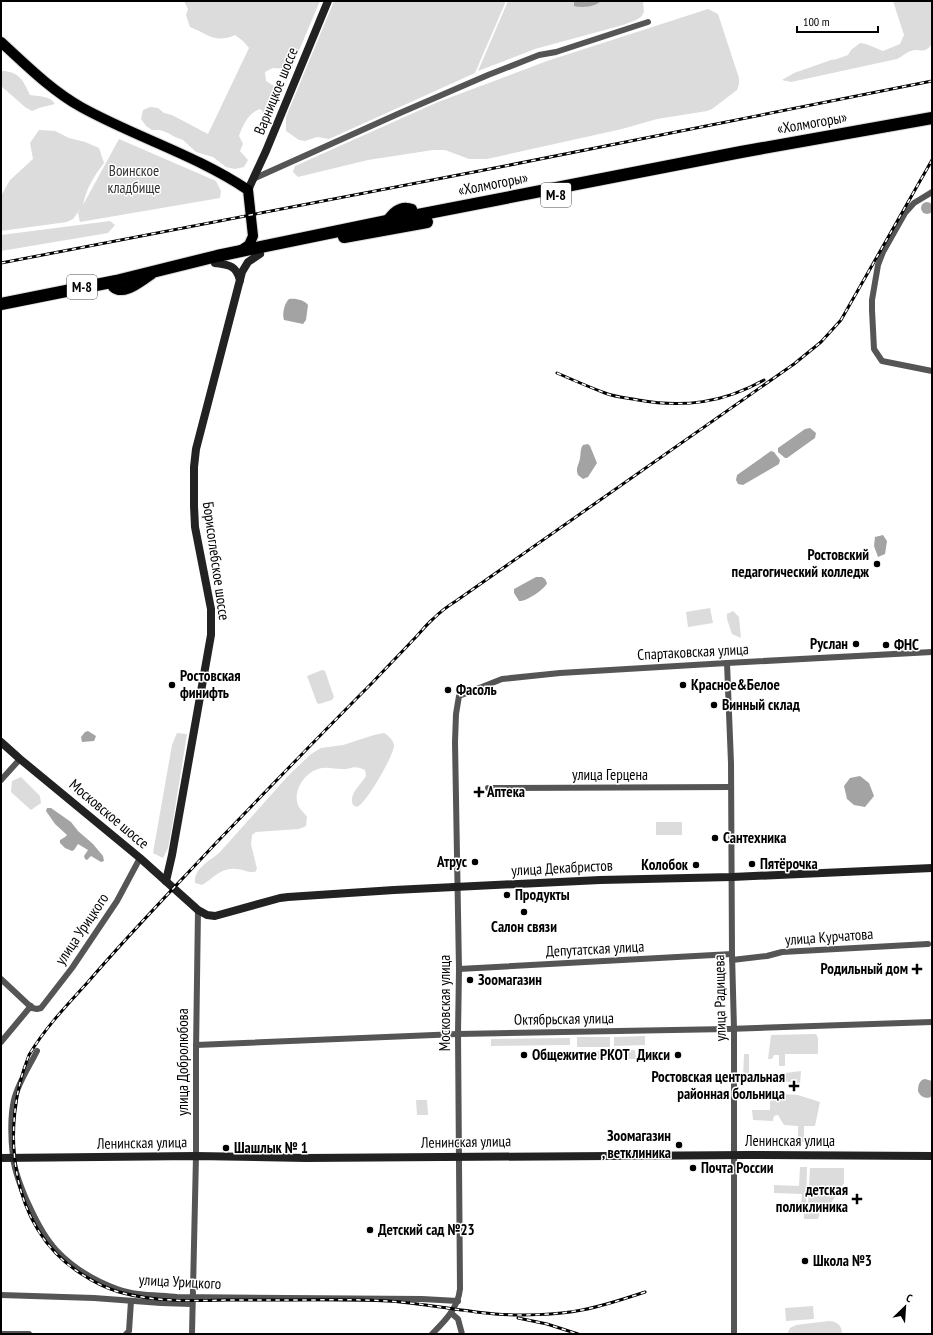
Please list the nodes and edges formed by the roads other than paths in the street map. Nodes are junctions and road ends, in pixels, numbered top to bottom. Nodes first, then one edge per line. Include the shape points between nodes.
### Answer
1 (328, 1) edge
2 (648, 22) dead end
3 (1, 42) edge
4 (932, 118) edge
5 (932, 124) edge
6 (253, 179) junction
7 (248, 190) junction
8 (932, 192) edge
9 (414, 220) junction
10 (253, 232) junction
11 (278, 243) junction
12 (240, 251) junction
13 (260, 254) junction
14 (215, 263) junction
15 (156, 272) junction
16 (240, 281) junction
17 (1, 304) edge
18 (932, 371) edge
19 (932, 652) edge
20 (727, 662) junction
21 (459, 696) joint
22 (1, 742) edge
23 (20, 759) junction
24 (1, 780) edge
25 (731, 787) junction
26 (488, 788) dead end
27 (140, 858) junction
28 (932, 868) edge
29 (732, 877) junction
30 (166, 881) junction
31 (458, 887) junction
32 (198, 910) junction
33 (928, 944) dead end
34 (732, 957) junction
35 (459, 969) junction
36 (1, 979) edge
37 (31, 1006) junction
38 (932, 1022) edge
39 (734, 1028) junction
40 (458, 1034) junction
41 (1, 1042) edge
42 (196, 1045) junction
43 (37, 1051) dead end
44 (733, 1155) junction
45 (196, 1156) junction
46 (459, 1156) junction
47 (932, 1156) edge
48 (1, 1158) edge
49 (13, 1158) junction
50 (1, 1295) edge
51 (131, 1301) junction
52 (192, 1301) junction
53 (458, 1301) junction
54 (453, 1310) junction
55 (1, 1334) edge
56 (29, 1334) edge
57 (126, 1334) edge
58 (192, 1334) edge
59 (432, 1334) edge
60 (462, 1334) edge
61 (734, 1334) edge

1 - 6 street, Варницкое шоссе
2 - 6 street via 556,52 539,55 488,75
3 - 7 main road via 48,84 80,107 218,172
4 - 9 highway, «Холмогоры» / М-8 via 741,152
5 - 9 highway, «Холмогоры» / М-8
6 - 7 street, Варницкое шоссе
7 - 10 main road
8 - 18 street via 914,203 905,213 883,252 872,300 874,349 882,361
9 - 11 highway, «Холмогоры» / М-8 via 387,221
9 - 13 highway, «Холмогоры» / М-8
10 - 11 main road via 260,240
10 - 12 main road via 250,243
11 - 12 highway, «Холмогоры» / М-8
12 - 15 highway, «Холмогоры» / М-8
13 - 14 highway, «Холмогоры» / М-8
13 - 16 street, Борисоглебское шоссе via 246,265
14 - 15 highway, «Холмогоры» / М-8
14 - 16 street via 232,267 238,272
15 - 17 highway, «Холмогоры» / М-8
16 - 30 street, Борисоглебское шоссе via 195,461 195,527 211,609 212,635
19 - 20 street, Спартаковская улица
20 - 21 street, Спартаковская улица via 516,677 502,679
20 - 25 street, улица Радищева
21 - 31 street, Московская улица via 455,742
22 - 23 street, Московское шоссе
23 - 24 street
23 - 27 street, Московское шоссе
25 - 26 street, улица Герцена
25 - 29 street, улица Радищева
27 - 30 street, Московское шоссе
27 - 37 street, улица Урицкого via 117,901 72,968 41,1008
28 - 29 street, улица Декабристов
29 - 31 street, улица Декабристов
29 - 34 street, улица Радищева
30 - 32 street, Московское шоссе
31 - 32 street, улица Декабристов via 280,898 215,916
31 - 35 street, Московская улица
32 - 42 street, улица Добролюбова
33 - 34 street, улица Курчатова
34 - 35 street, Депутатская улица
34 - 39 street, улица Радищева
35 - 40 street, Московская улица
36 - 37 street
37 - 41 street
38 - 39 street, Октябрьская улица
39 - 40 street, Октябрьская улица
39 - 44 street, улица Радищева
40 - 42 street, Октябрьская улица
40 - 46 street, Московская улица
42 - 45 street, улица Добролюбова
43 - 49 street, улица Урицкого via 15,1098 11,1122
44 - 46 street, Ленинская улица
44 - 47 street, Ленинская улица
44 - 61 street, улица Радищева
45 - 46 street, Ленинская улица
45 - 49 street, Ленинская улица
45 - 52 street, улица Добролюбова
46 - 53 street, Московская улица
48 - 49 street, Ленинская улица
49 - 52 street, улица Урицкого via 27,1201 42,1231 56,1250 77,1267 100,1282 118,1289
50 - 51 street, улица Урицкого
51 - 52 street, улица Урицкого
51 - 57 street via 129,1331
52 - 53 street, улица Урицкого
52 - 58 street, улица Добролюбова
53 - 54 street, Московская улица
54 - 59 street, Московская улица
54 - 60 street
55 - 56 street

